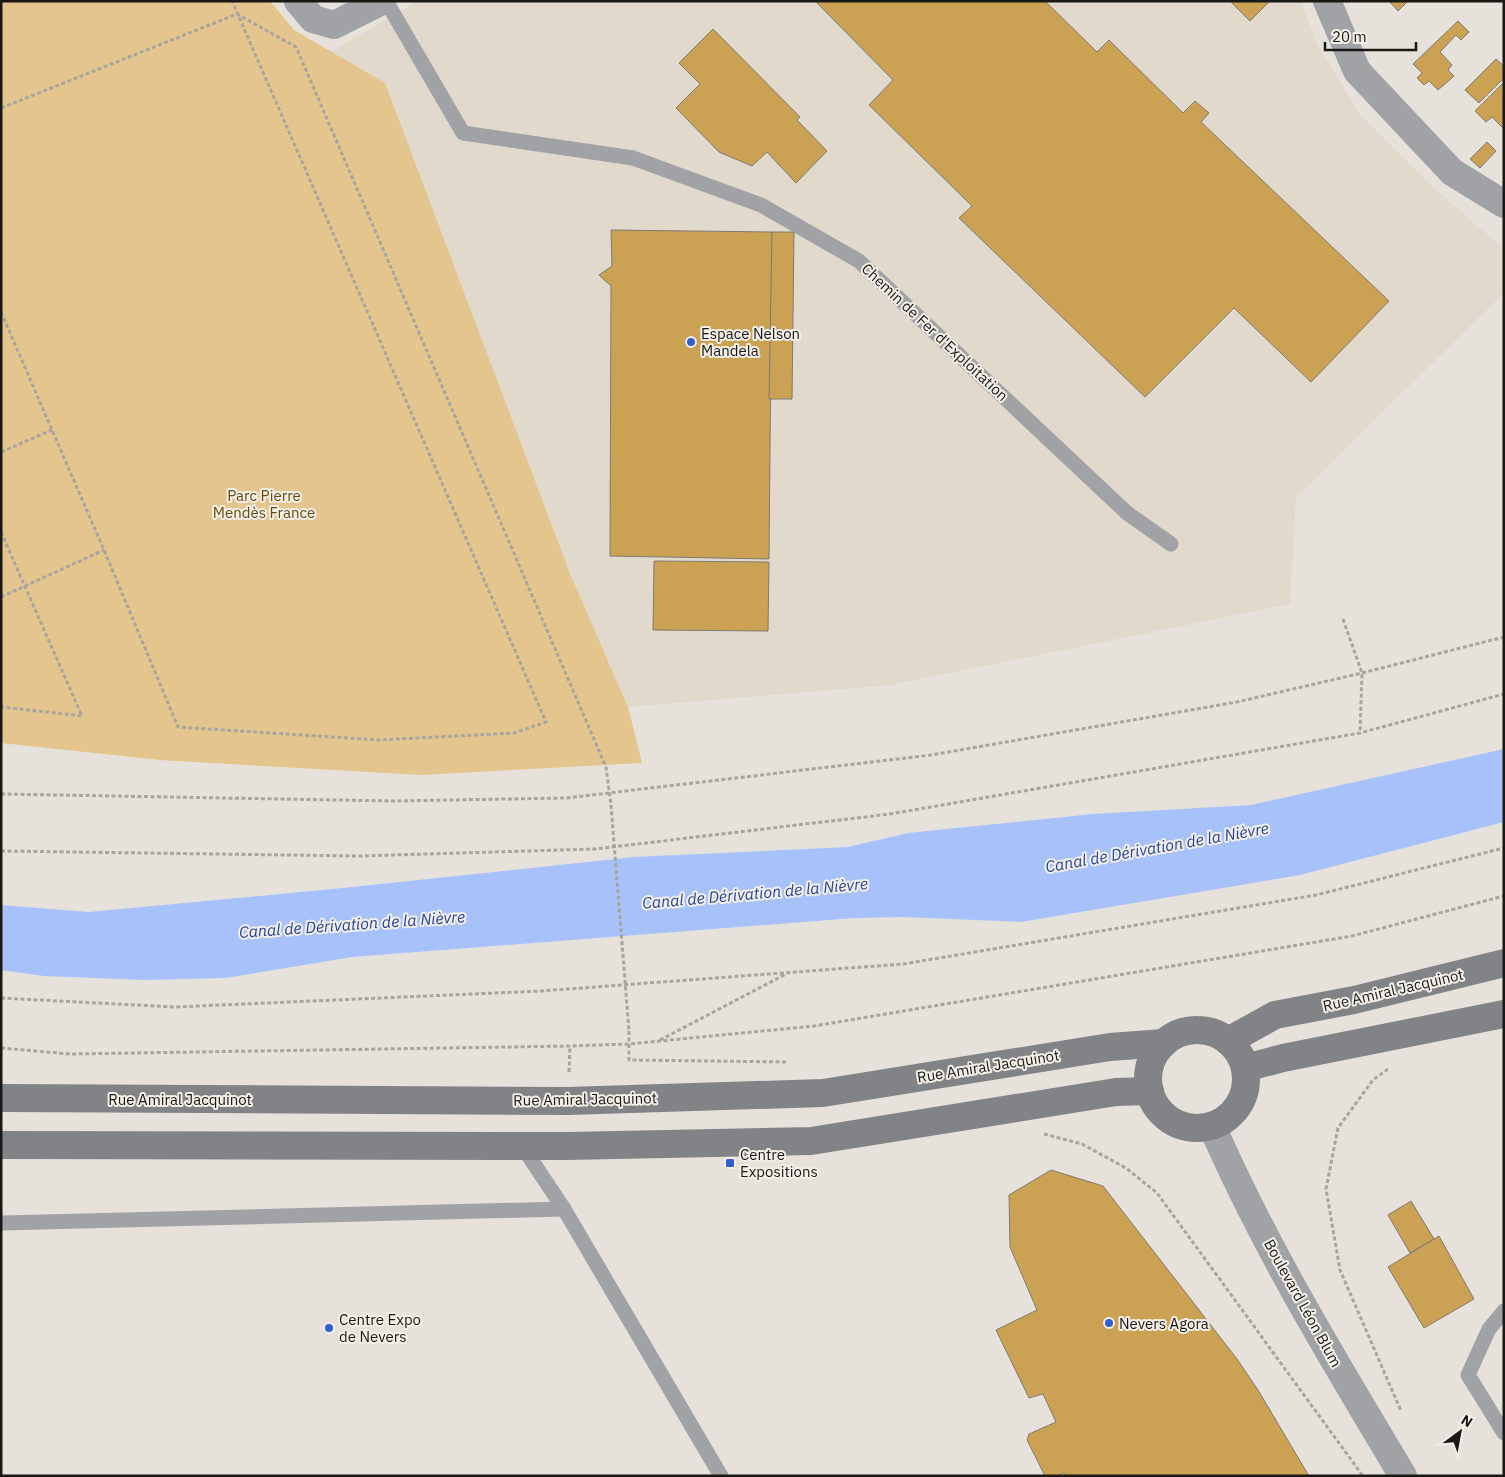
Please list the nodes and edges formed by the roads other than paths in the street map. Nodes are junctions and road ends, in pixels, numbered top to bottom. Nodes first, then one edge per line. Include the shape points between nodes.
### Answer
1 (298, 1) edge
2 (382, 1) edge
3 (386, 1) edge
4 (1327, 1) edge
5 (1504, 204) edge
6 (1171, 544) dead end
7 (1504, 963) edge
8 (1504, 1014) edge
9 (1228, 1041) junction
10 (1164, 1043) junction
11 (1245, 1068) junction
12 (1150, 1091) junction
13 (1, 1098) edge
14 (1212, 1126) junction
15 (1, 1145) edge
16 (522, 1146) junction
17 (564, 1209) junction
18 (1, 1223) edge
19 (1504, 1311) edge
20 (1504, 1433) edge
21 (721, 1476) edge
22 (1403, 1476) edge

1 - 2 street via 313,19 334,25
3 - 6 lane, Chemin de Fer d'Exploitation via 463,133 633,158 760,205 860,261 1128,512
4 - 5 street via 1357,71 1452,172
7 - 9 main road, Rue Amiral Jacquinot via 1354,1000 1275,1015
8 - 11 main road
9 - 10 main road via 1203,1030 1176,1035
9 - 11 main road
10 - 12 main road via 1150,1065
10 - 13 main road, Rue Amiral Jacquinot via 1110,1046 823,1093 568,1101
11 - 14 main road via 1243,1097 1236,1110
12 - 14 main road via 1156,1106 1180,1125
12 - 16 main road via 1116,1092 811,1141
14 - 22 street, Boulevard Léon Blum via 1310,1320
15 - 16 main road
16 - 17 lane
17 - 18 lane
17 - 21 lane
19 - 20 lane via 1489,1329 1468,1375

